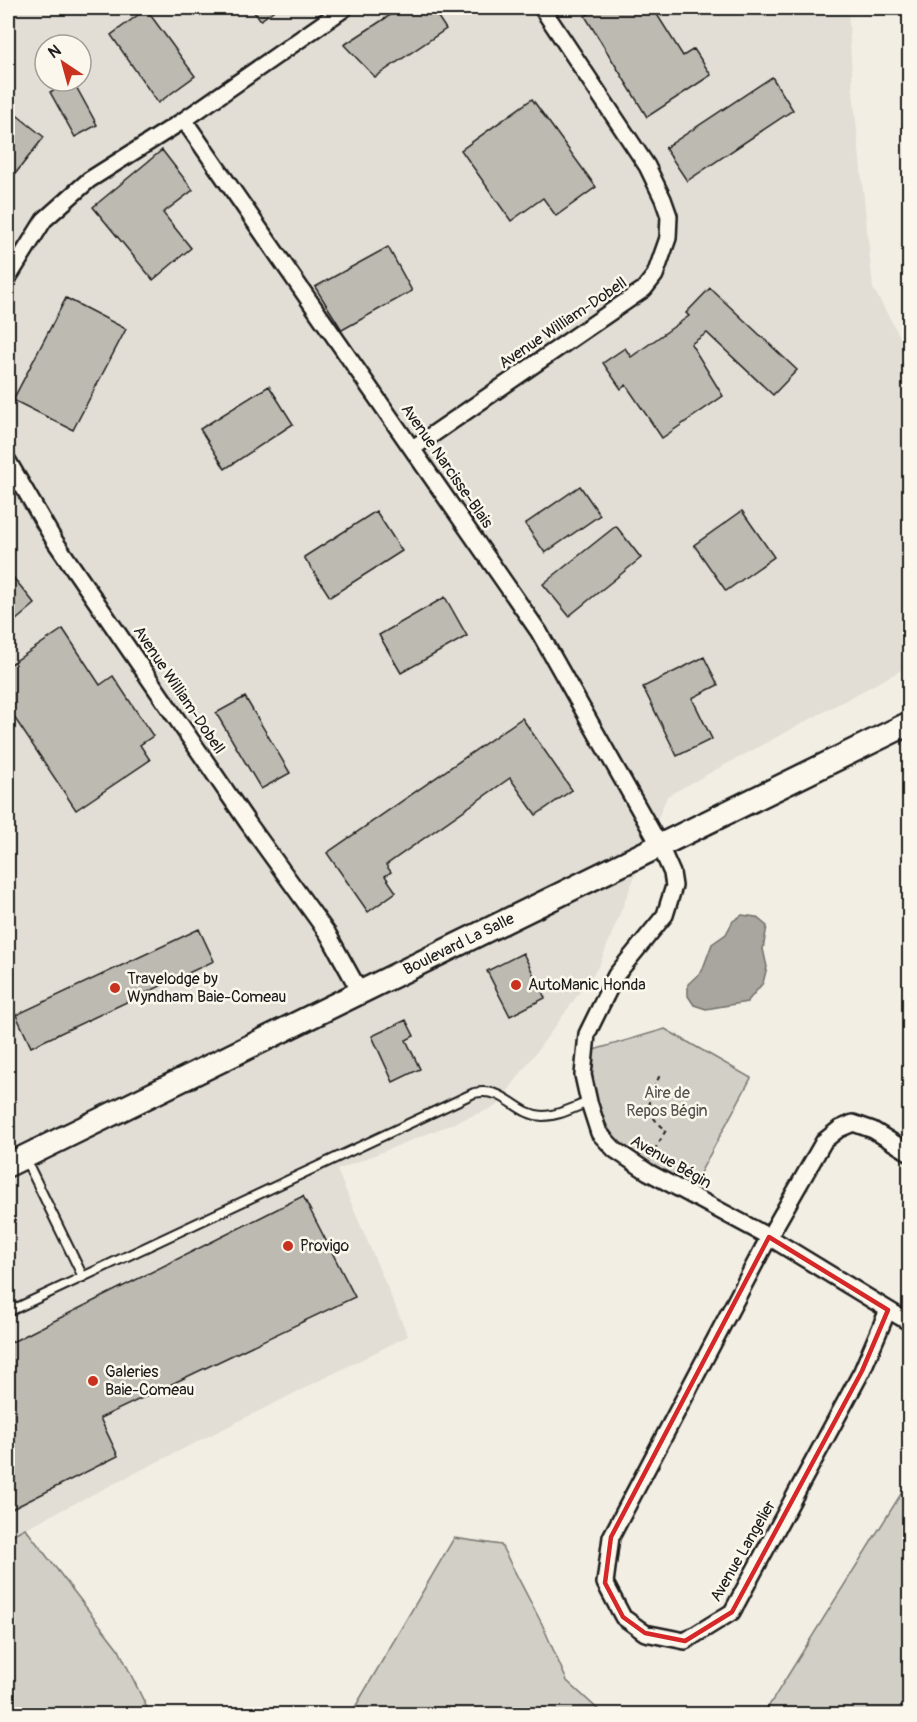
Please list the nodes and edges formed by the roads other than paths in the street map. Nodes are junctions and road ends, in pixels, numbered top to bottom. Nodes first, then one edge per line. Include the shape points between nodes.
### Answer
1 (345, 8) edge
2 (542, 8) edge
3 (184, 120) junction
4 (8, 278) edge
5 (413, 448) junction
6 (8, 461) edge
7 (909, 723) edge
8 (660, 846) junction
9 (360, 992) junction
10 (589, 1102) junction
11 (909, 1153) edge
12 (16, 1161) edge
13 (769, 1237) junction
14 (83, 1277) junction
15 (888, 1310) junction
16 (8, 1312) edge
17 (909, 1323) edge

1 - 3 street
2 - 5 street, Avenue William-Dobell via 656,182 669,216 668,238 655,275 644,289
3 - 4 street via 89,180 67,199 44,220
3 - 5 street, Avenue Narcisse-Blais
5 - 8 street, Avenue Narcisse-Blais via 539,632
6 - 9 street, Avenue William-Dobell via 54,540 328,934
7 - 8 street, Boulevard La Salle
8 - 9 street, Boulevard La Salle
8 - 10 street, Avenue Bégin via 674,886 665,915 616,975 591,1020 583,1054
9 - 12 street, Boulevard La Salle
10 - 13 street, Avenue Bégin via 600,1133 615,1150
10 - 14 lane via 543,1116 531,1114 502,1095 474,1093
11 - 13 street, Avenue Langelier via 873,1130 853,1123 839,1129 824,1141
12 - 14 lane
13 - 15 street, Avenue Bégin
13 - 15 street, Avenue Langelier via 611,1537 604,1584 623,1617 645,1633 685,1641 732,1612 862,1371
14 - 16 lane
15 - 17 street, Avenue Bégin

